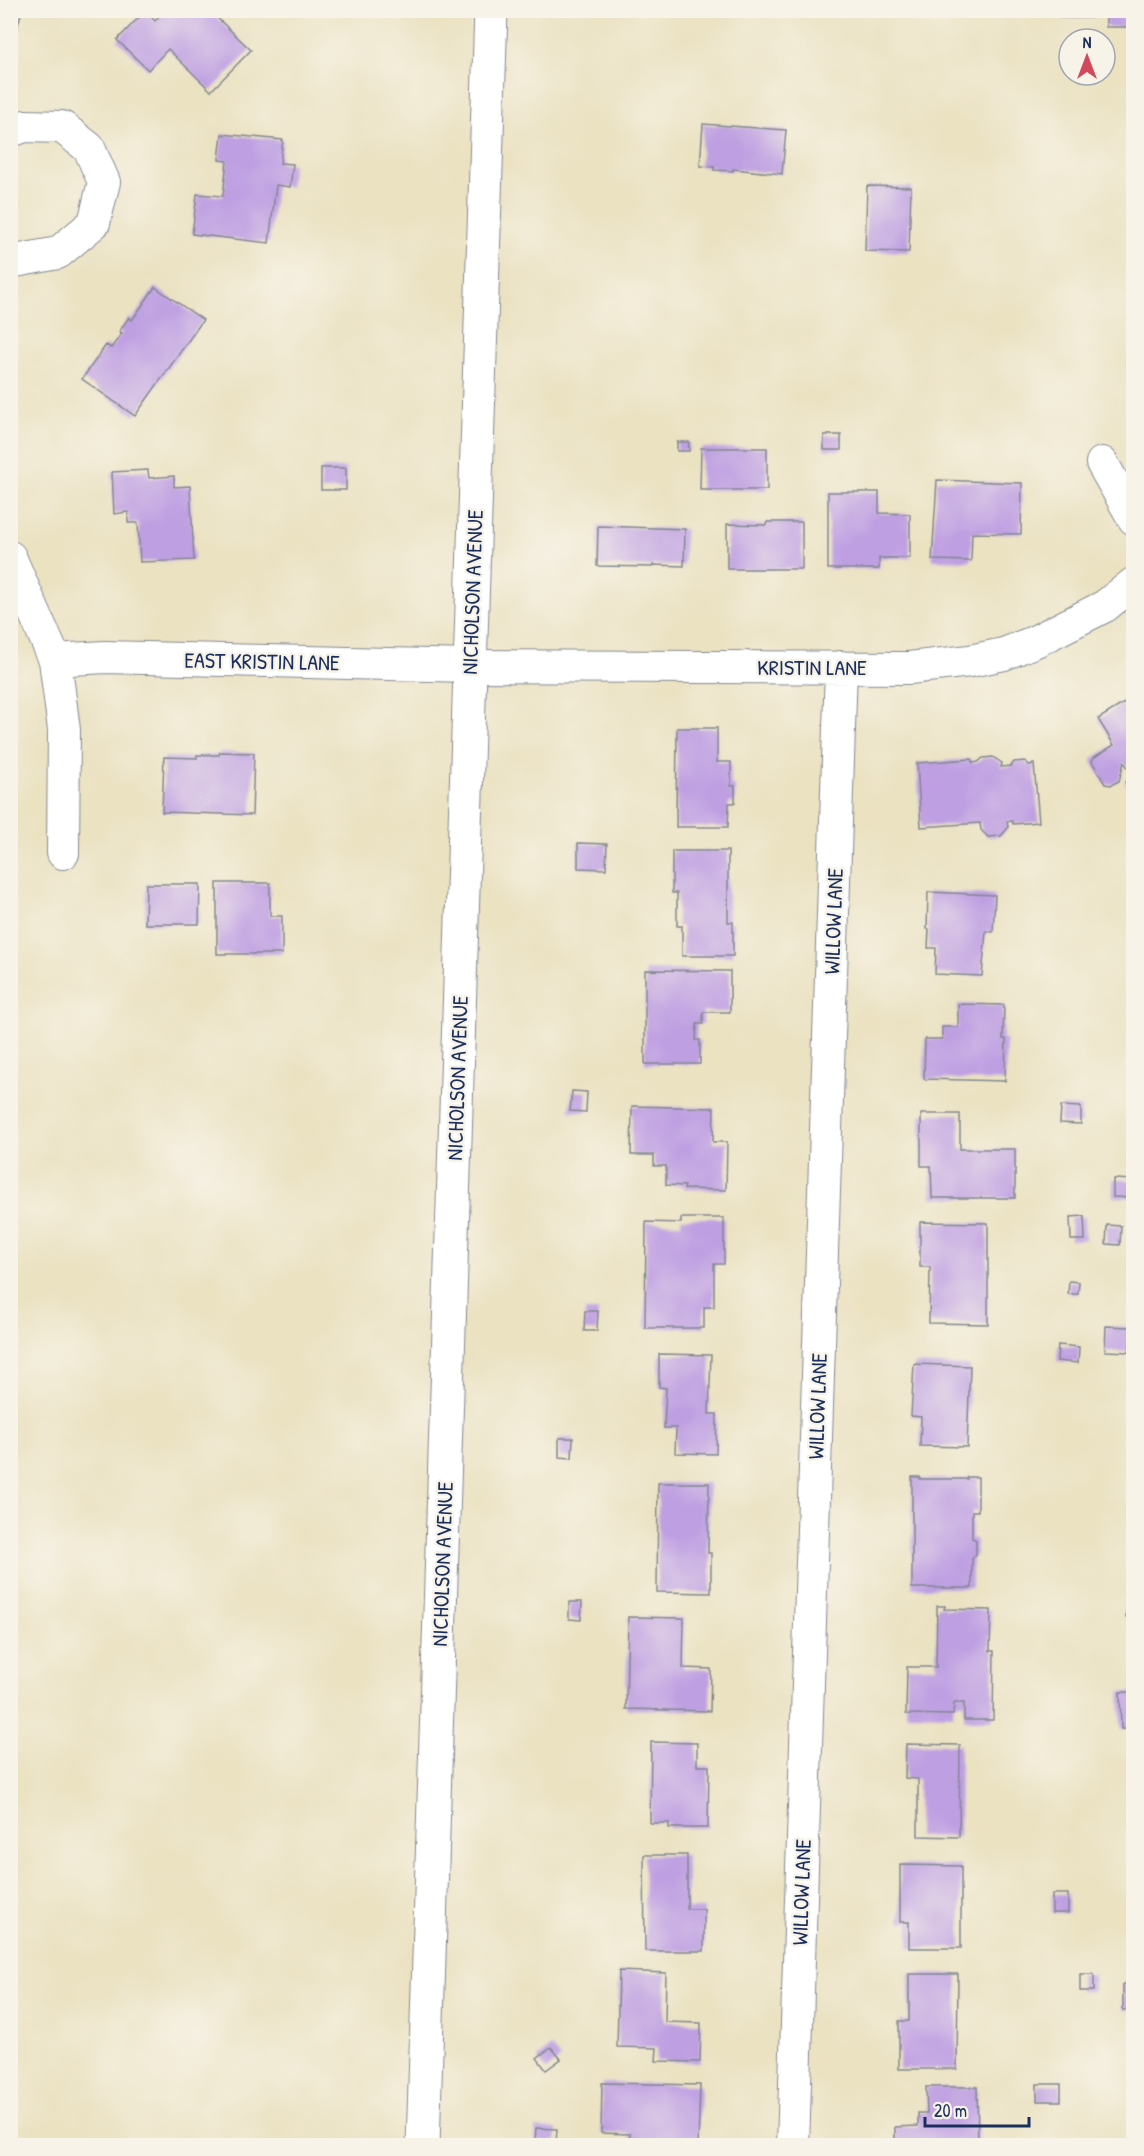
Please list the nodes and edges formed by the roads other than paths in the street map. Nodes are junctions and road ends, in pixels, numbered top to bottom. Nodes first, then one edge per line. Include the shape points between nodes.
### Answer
1 (491, 10) edge
2 (10, 131) edge
3 (10, 261) edge
4 (1102, 463) dead end
5 (1134, 519) edge
6 (10, 557) edge
7 (1134, 583) edge
8 (55, 660) junction
9 (470, 666) junction
10 (841, 667) junction
11 (63, 853) dead end
12 (423, 2145) edge
13 (793, 2145) edge

1 - 9 street, NICHOLSON AVENUE
2 - 3 street via 25,126 62,127 89,148 105,182 94,223 58,253
4 - 5 street
6 - 8 street
7 - 10 street, KRISTIN LANE via 1105,606 1004,654 909,668
8 - 9 street, EAST KRISTIN LANE via 105,657
8 - 11 street via 64,730
9 - 10 street, KRISTIN LANE
9 - 12 street, NICHOLSON AVENUE
10 - 13 street, WILLOW LANE

